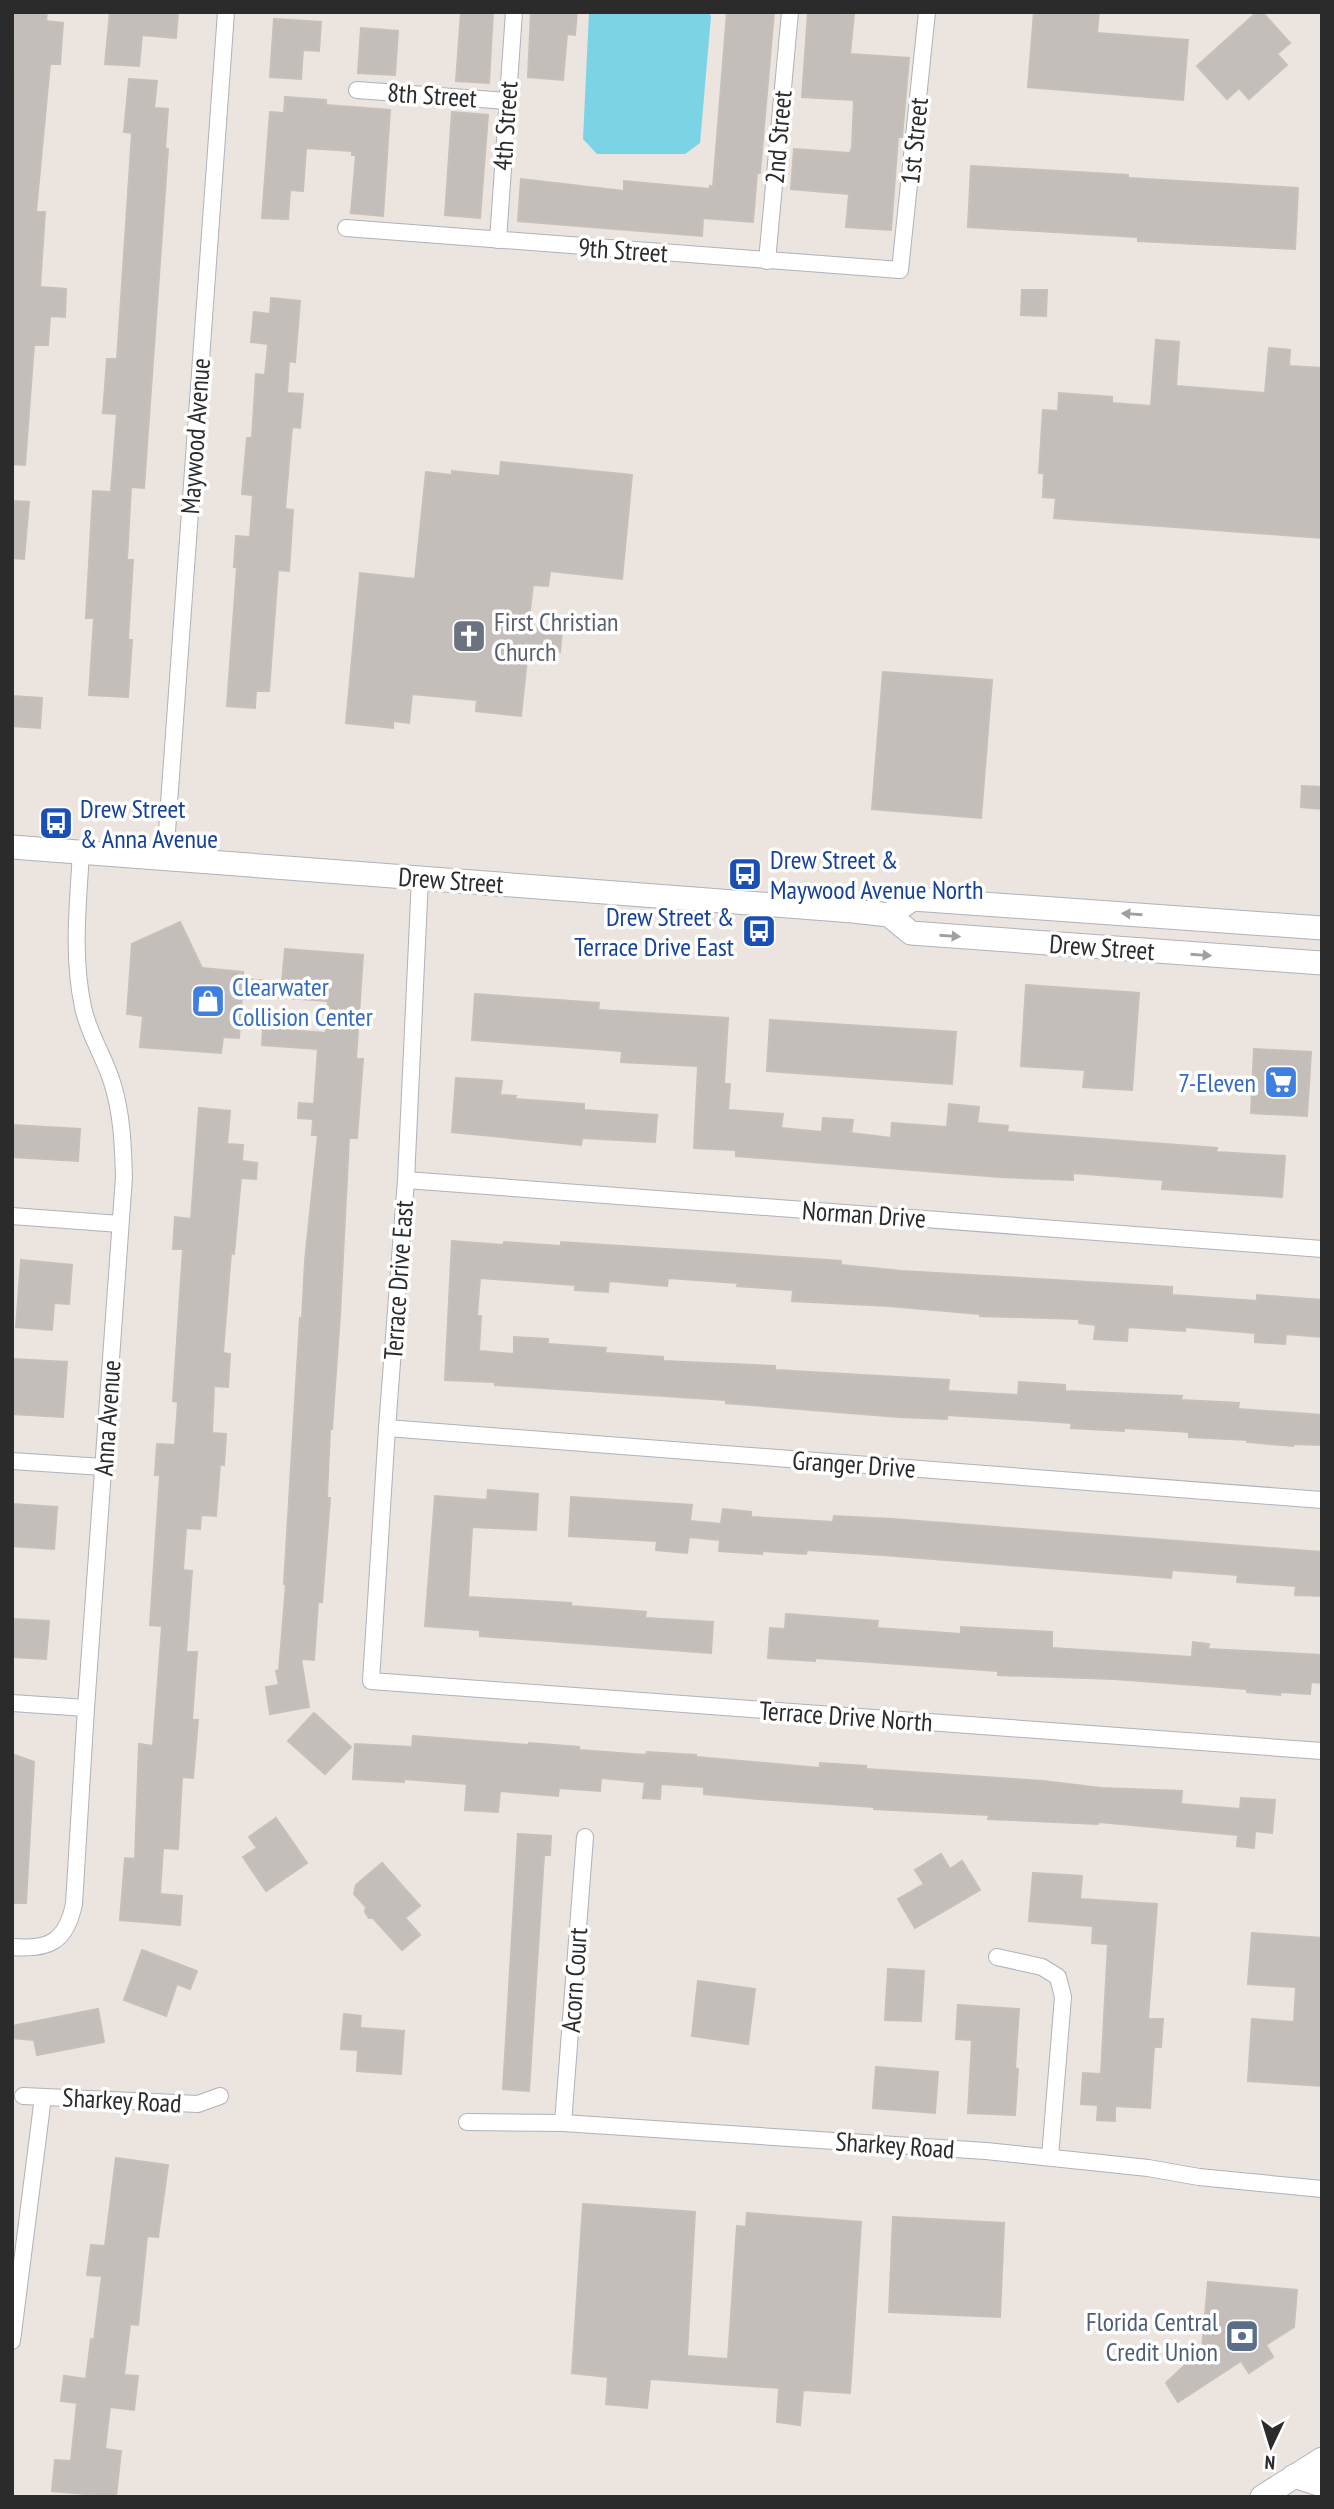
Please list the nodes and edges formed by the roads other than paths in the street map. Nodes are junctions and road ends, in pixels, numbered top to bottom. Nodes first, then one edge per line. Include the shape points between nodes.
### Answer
1 (226, 12) edge
2 (514, 12) edge
3 (790, 12) edge
4 (927, 12) edge
5 (358, 90) dead end
6 (507, 101) junction
7 (346, 228) dead end
8 (498, 240) junction
9 (767, 261) junction
10 (900, 270) joint
11 (12, 847) edge
12 (81, 852) junction
13 (165, 859) junction
14 (420, 878) junction
15 (889, 915) junction
16 (1322, 928) edge
17 (1322, 963) edge
18 (406, 1180) junction
19 (12, 1216) edge
20 (120, 1224) junction
21 (1322, 1249) edge
22 (387, 1428) junction
23 (12, 1461) edge
24 (103, 1467) junction
25 (1322, 1500) edge
26 (370, 1681) joint
27 (12, 1703) edge
28 (86, 1708) junction
29 (1322, 1751) edge
30 (585, 1837) dead end
31 (12, 1947) edge
32 (997, 1957) dead end
33 (23, 2095) dead end
34 (220, 2096) dead end
35 (43, 2097) junction
36 (467, 2122) dead end
37 (563, 2123) junction
38 (1050, 2157) junction
39 (1322, 2189) edge
40 (12, 2341) edge
41 (1322, 2459) edge
42 (1294, 2476) junction
43 (1322, 2485) edge
44 (1262, 2497) edge

1 - 13 street, Maywood Avenue
2 - 6 street, 4th Street
3 - 9 street, 2nd Street
4 - 10 street, 1st Street
5 - 6 street, 8th Street
6 - 8 street, 4th Street
7 - 8 street, 9th Street
8 - 9 street, 9th Street
9 - 10 street, 9th Street
11 - 12 main road, Drew Street
12 - 13 main road, Drew Street
12 - 20 street, Anna Avenue via 77,980 83,1011 112,1082 123,1135
13 - 14 main road, Drew Street
14 - 15 main road, Drew Street
14 - 18 street, Terrace Drive East
16 -> 15 main road, Drew Street via 913,899
15 -> 17 main road, Drew Street via 911,933
18 - 21 street, Norman Drive
18 - 22 street, Terrace Drive East
19 - 20 street
20 - 24 street, Anna Avenue
22 - 25 street, Granger Drive
22 - 26 street, Terrace Drive East
23 - 24 street
24 - 28 street, Anna Avenue
26 - 29 street, Terrace Drive North
27 - 28 street
28 - 31 street, Anna Avenue via 71,1921 48,1945
30 - 37 street, Acorn Court
32 - 38 street via 1042,1967 1058,1978 1063,1997
33 - 35 street, Sharkey Road
34 - 35 street, Sharkey Road via 198,2104
35 - 40 street
36 - 37 street, Sharkey Road
37 - 38 street, Sharkey Road
38 - 39 street, Sharkey Road
41 - 42 main road
42 - 43 main road
42 - 44 main road

